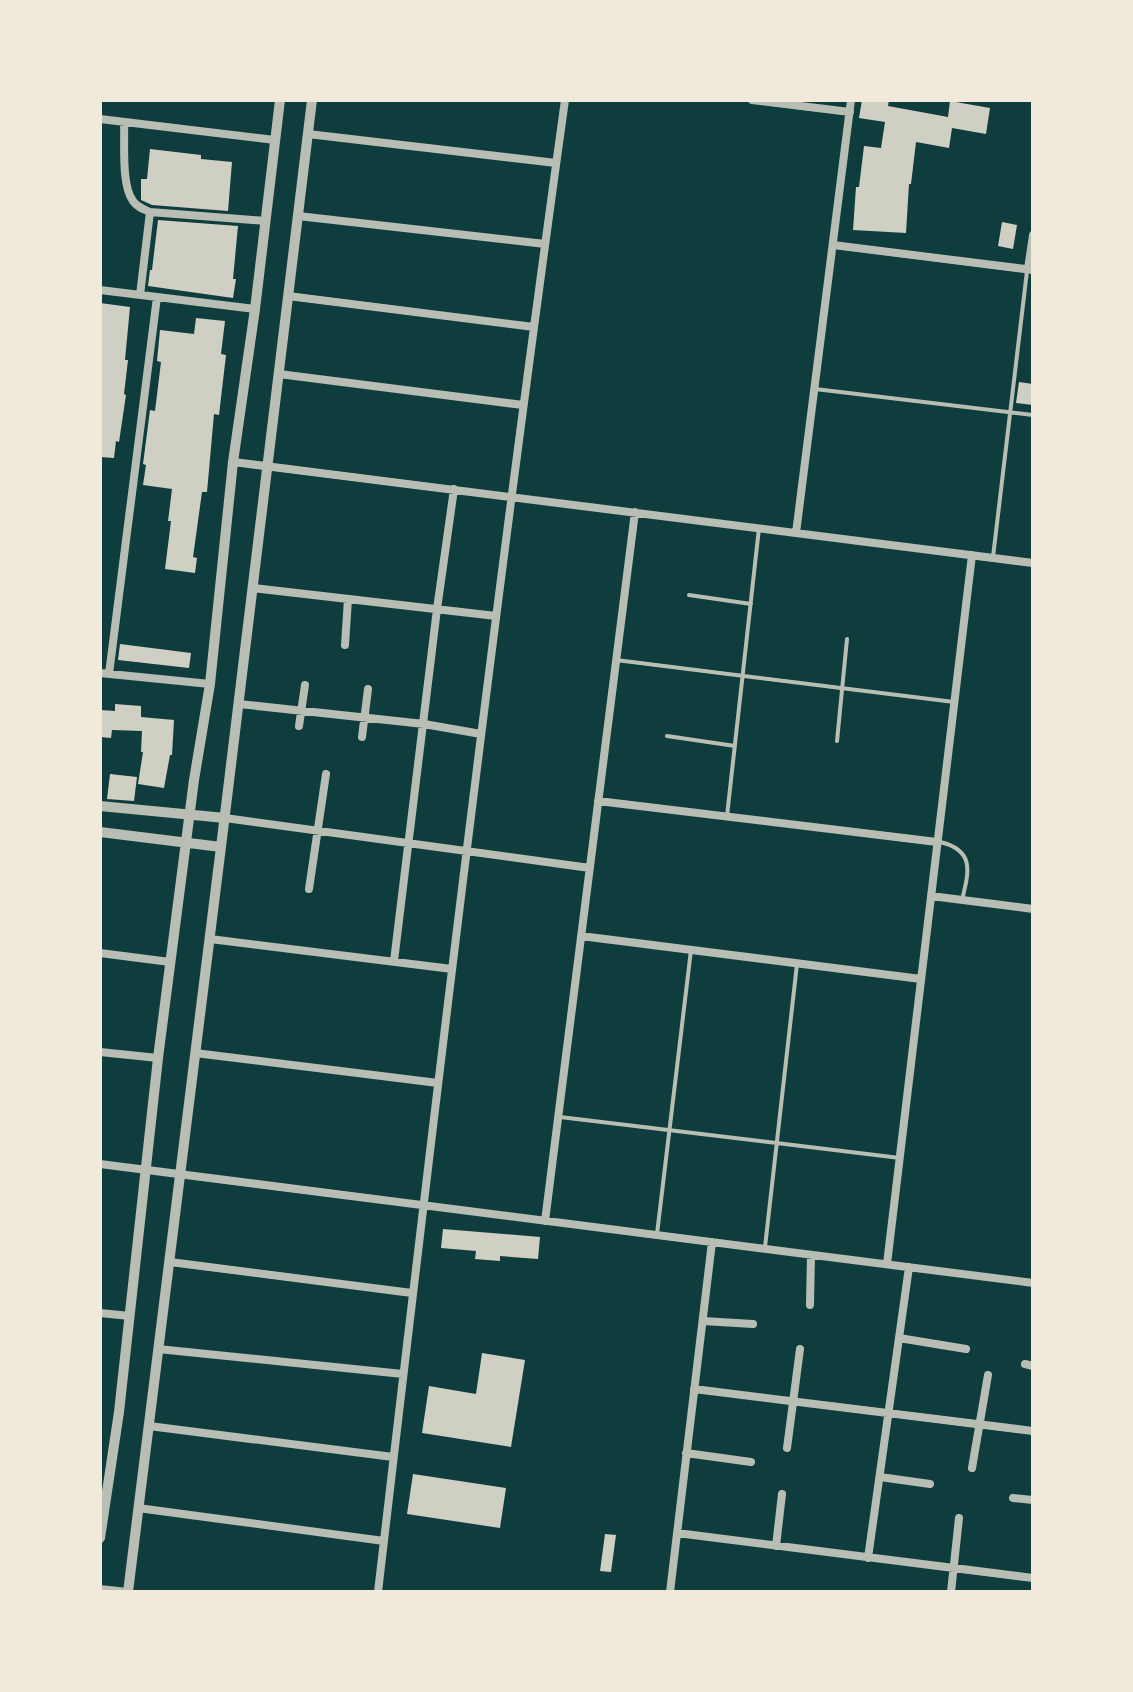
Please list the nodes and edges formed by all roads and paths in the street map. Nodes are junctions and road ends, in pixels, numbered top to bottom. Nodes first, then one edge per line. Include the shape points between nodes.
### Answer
1 (280, 100) edge
2 (312, 100) edge
3 (565, 100) edge
4 (752, 100) edge
5 (851, 100) edge
6 (850, 112) junction
7 (100, 119) edge
8 (124, 122) junction
9 (308, 134) junction
10 (275, 140) junction
11 (556, 163) junction
12 (150, 212) junction
13 (298, 216) junction
14 (266, 221) junction
15 (1033, 235) edge
16 (545, 244) junction
17 (833, 245) junction
18 (1030, 269) edge
19 (100, 290) edge
20 (140, 295) junction
21 (288, 296) junction
22 (157, 297) junction
23 (255, 309) junction
24 (534, 327) junction
25 (279, 374) junction
26 (815, 389) junction
27 (523, 405) junction
28 (1010, 412) junction
29 (1033, 415) edge
30 (233, 462) junction
31 (268, 465) junction
32 (454, 489) junction
33 (511, 496) junction
34 (635, 512) junction
35 (759, 528) junction
36 (796, 533) junction
37 (972, 555) junction
38 (993, 558) junction
39 (1033, 563) edge
40 (253, 588) junction
41 (689, 595) dead end
42 (348, 599) junction
43 (751, 604) junction
44 (437, 609) junction
45 (496, 616) junction
46 (847, 639) dead end
47 (345, 645) dead end
48 (616, 660) junction
49 (105, 674) edge
50 (743, 676) junction
51 (210, 684) junction
52 (305, 685) dead end
53 (842, 688) junction
54 (368, 689) dead end
55 (954, 702) junction
56 (239, 704) junction
57 (301, 710) junction
58 (364, 717) junction
59 (424, 724) junction
60 (299, 726) dead end
61 (481, 734) junction
62 (667, 736) dead end
63 (362, 737) dead end
64 (837, 741) dead end
65 (735, 746) junction
66 (326, 774) dead end
67 (598, 801) junction
68 (100, 806) edge
69 (191, 814) junction
70 (727, 816) junction
71 (225, 818) junction
72 (317, 831) junction
73 (100, 832) edge
74 (187, 842) junction
75 (937, 842) junction
76 (409, 843) junction
77 (221, 847) junction
78 (467, 851) junction
79 (590, 868) junction
80 (309, 889) dead end
81 (931, 896) junction
82 (962, 900) junction
83 (1033, 909) edge
84 (581, 936) junction
85 (210, 939) junction
86 (691, 950) junction
87 (100, 953) edge
88 (394, 961) junction
89 (170, 962) junction
90 (797, 964) junction
91 (452, 969) junction
92 (921, 979) junction
93 (100, 1052) edge
94 (195, 1053) junction
95 (158, 1058) junction
96 (438, 1083) junction
97 (558, 1116) junction
98 (670, 1130) junction
99 (777, 1143) junction
100 (900, 1158) junction
101 (100, 1164) edge
102 (146, 1170) junction
103 (180, 1176) junction
104 (423, 1206) junction
105 (545, 1221) junction
106 (657, 1235) junction
107 (712, 1242) junction
108 (765, 1249) junction
109 (811, 1255) junction
110 (170, 1262) junction
111 (887, 1264) junction
112 (909, 1267) junction
113 (1033, 1283) edge
114 (412, 1293) junction
115 (810, 1305) dead end
116 (100, 1313) edge
117 (130, 1316) junction
118 (703, 1321) junction
119 (753, 1324) dead end
120 (899, 1338) junction
121 (158, 1349) junction
122 (800, 1349) dead end
123 (966, 1349) dead end
124 (403, 1374) junction
125 (988, 1375) dead end
126 (694, 1389) junction
127 (794, 1401) junction
128 (889, 1413) junction
129 (980, 1424) junction
130 (149, 1426) junction
131 (1033, 1431) edge
132 (787, 1448) dead end
133 (686, 1453) junction
134 (393, 1457) junction
135 (751, 1462) dead end
136 (972, 1468) dead end
137 (880, 1477) junction
138 (930, 1484) dead end
139 (782, 1494) dead end
140 (1013, 1498) dead end
141 (1033, 1500) edge
142 (138, 1508) junction
143 (959, 1518) dead end
144 (677, 1533) junction
145 (100, 1538) edge
146 (384, 1541) junction
147 (776, 1546) junction
148 (868, 1558) junction
149 (954, 1568) junction
150 (1033, 1578) edge
151 (100, 1589) edge
152 (127, 1592) edge
153 (378, 1592) edge
154 (670, 1592) edge
155 (951, 1592) edge

1 - 10 street
2 - 9 street
3 - 11 street
4 - 6 street
5 - 6 street
6 - 17 street
7 - 8 street
8 - 10 street
8 - 12 street via 130,198
9 - 11 street
9 - 13 street
10 - 14 street
11 - 16 street
12 - 14 street
12 - 20 street
13 - 16 street
13 - 21 street
14 - 23 street
15 - 18 street
16 - 24 street
17 - 18 street
17 - 26 street
18 - 28 lane
19 - 20 street
20 - 22 street
21 - 24 street
21 - 25 street
22 - 23 street
22 - 49 street
23 - 30 street
24 - 27 street
25 - 27 street
25 - 31 street
26 - 28 lane
26 - 36 street
27 - 33 street
28 - 29 lane
28 - 38 lane
30 - 31 street
30 - 51 street
31 - 32 street
31 - 40 street
32 - 33 street
32 - 44 street
33 - 34 street
33 - 45 street
34 - 35 street
34 - 48 street
35 - 36 street
35 - 43 lane
36 - 37 street
37 - 38 street
37 - 55 street
38 - 39 street
40 - 42 street
40 - 56 street
41 - 43 lane
42 - 44 street
42 - 47 street
43 - 50 lane
44 - 45 street
44 - 59 street
45 - 61 street
46 - 53 lane
48 - 50 lane
48 - 67 street
49 - 51 street
50 - 53 lane
50 - 65 lane
51 - 69 street
52 - 57 street
53 - 55 lane
53 - 64 lane
54 - 58 street
55 - 75 street
56 - 57 street
56 - 71 street
57 - 58 street
57 - 60 street
58 - 59 street
58 - 63 street
59 - 61 street
59 - 76 street
61 - 78 street
62 - 65 lane
65 - 70 lane
66 - 72 street
67 - 70 street
67 - 79 street
68 - 69 street
69 - 71 street
69 - 74 street
70 - 75 street
71 - 72 street
71 - 77 street
72 - 76 street
72 - 80 street
73 - 74 street
74 - 77 street
74 - 89 street
75 - 81 street
75 - 82 lane via 956,848 966,859
76 - 78 street
76 - 88 street
77 - 85 street
78 - 79 street
78 - 91 street
79 - 84 street
81 - 82 street
81 - 92 street
82 - 83 street
84 - 86 street
84 - 97 street
85 - 88 street
85 - 94 street
86 - 90 street
86 - 98 lane
87 - 89 street
88 - 91 street
89 - 95 street
90 - 92 street
90 - 99 lane
91 - 96 street
92 - 100 street
93 - 95 street
94 - 96 street
94 - 103 street
95 - 102 street
96 - 104 street
97 - 98 lane
97 - 105 street
98 - 99 lane
98 - 106 lane
99 - 100 lane
99 - 108 lane
100 - 111 street
101 - 102 street
102 - 103 street
102 - 117 street
103 - 104 street
103 - 110 street
104 - 105 street
104 - 114 street
105 - 106 street
106 - 107 street
107 - 108 street
107 - 118 street
108 - 109 street
109 - 111 street
109 - 115 street
110 - 114 street
110 - 121 street
111 - 112 street
112 - 113 street
112 - 120 street
114 - 124 street
116 - 117 street
117 - 145 street
118 - 119 street
118 - 126 street
120 - 123 street
120 - 128 street
121 - 124 street
121 - 130 street
122 - 127 street
124 - 134 street
125 - 129 street
126 - 127 street
126 - 133 street
127 - 128 street
127 - 132 street
128 - 129 street
128 - 137 street
129 - 131 street
129 - 136 street
130 - 134 street
130 - 142 street
133 - 135 street
133 - 144 street
134 - 146 street
137 - 138 street
137 - 148 street
139 - 147 street
140 - 141 street
142 - 146 street
142 - 152 street
143 - 149 street
144 - 147 street
144 - 154 street
146 - 153 street
147 - 148 street
148 - 149 street
149 - 150 street
149 - 155 street
151 - 152 street

